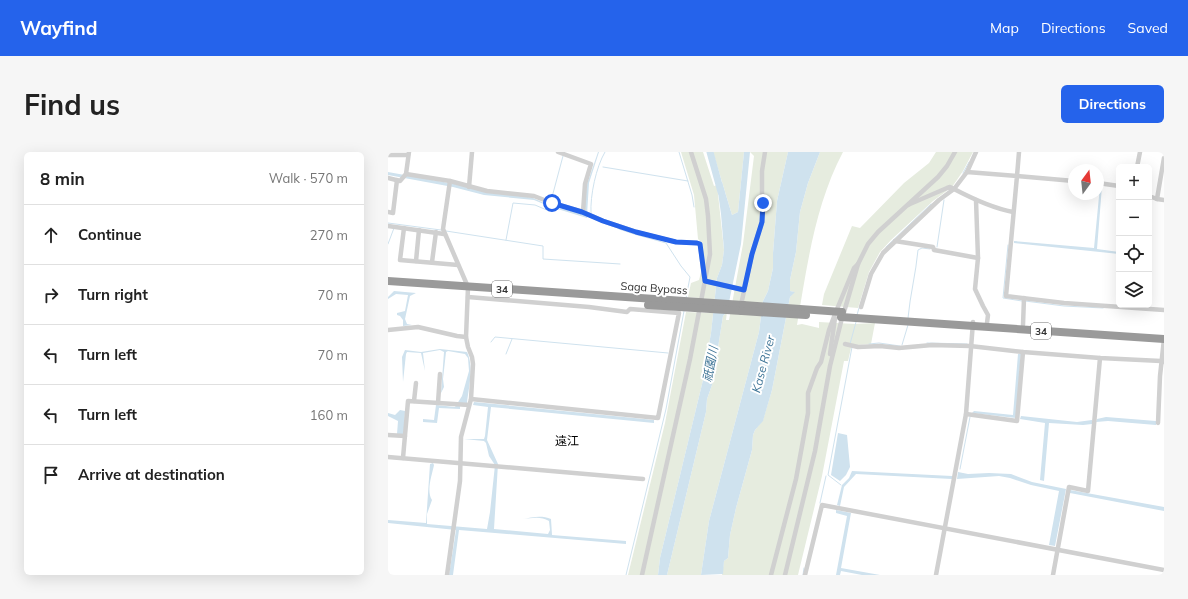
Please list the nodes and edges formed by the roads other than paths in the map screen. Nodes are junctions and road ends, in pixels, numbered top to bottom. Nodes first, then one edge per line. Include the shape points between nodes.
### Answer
1 (472, 152) edge
2 (691, 152) edge
3 (765, 152) edge
4 (955, 152) edge
5 (976, 152) edge
6 (1019, 152) edge
7 (1140, 152) edge
8 (562, 153) edge
9 (408, 154) edge
10 (388, 155) edge
11 (1164, 158) edge
12 (1138, 164) edge
13 (966, 172) junction
14 (406, 174) junction
15 (1017, 176) junction
16 (388, 178) edge
17 (398, 180) junction
18 (1068, 180) edge
19 (450, 181) junction
20 (1104, 184) edge
21 (1116, 186) edge
22 (469, 187) junction
23 (952, 188) junction
24 (1152, 197) edge
25 (1157, 199) junction
26 (976, 200) junction
27 (1164, 200) edge
28 (908, 205) junction
29 (388, 212) edge
30 (582, 212) junction
31 (1012, 212) junction
32 (392, 226) edge
33 (404, 228) junction
34 (419, 230) junction
35 (443, 231) junction
36 (436, 232) junction
37 (895, 241) junction
38 (978, 258) junction
39 (416, 261) junction
40 (432, 262) junction
41 (458, 264) junction
42 (858, 264) junction
43 (388, 281) edge
44 (705, 281) junction
45 (388, 286) edge
46 (744, 290) junction
47 (468, 292) junction
48 (1024, 300) junction
49 (700, 305) junction
50 (861, 307) dead end
51 (741, 308) junction
52 (1162, 310) edge
53 (842, 315) junction
54 (986, 323) junction
55 (972, 324) junction
56 (1023, 325) junction
57 (388, 330) edge
58 (466, 337) junction
59 (1164, 337) edge
60 (845, 344) dead end
61 (970, 346) junction
62 (1022, 352) junction
63 (1100, 358) junction
64 (1162, 360) edge
65 (830, 366) junction
66 (440, 374) dead end
67 (416, 383) dead end
68 (471, 399) junction
69 (414, 401) junction
70 (438, 403) junction
71 (469, 405) junction
72 (966, 414) junction
73 (1158, 423) dead end
74 (388, 435) edge
75 (405, 436) junction
76 (388, 457) edge
77 (403, 458) junction
78 (461, 463) junction
79 (643, 479) dead end
80 (944, 528) junction
81 (1054, 549) junction
82 (1164, 570) edge
83 (447, 575) edge
84 (642, 575) edge
85 (772, 575) edge
86 (785, 575) edge
87 (804, 575) edge
88 (936, 575) edge
89 (1052, 575) edge

1 - 22 street
2 - 44 street via 703,186 708,216 710,254
3 - 46 street via 762,171 762,222
4 - 28 street via 938,177
5 - 13 street
6 - 15 street
7 - 12 street
8 - 30 street via 591,164 585,184
9 - 10 street
9 - 14 street
11 - 25 street
13 - 15 street
13 - 23 street
14 - 17 street
14 - 19 street
15 - 18 street
15 - 31 street
16 - 17 street
17 - 29 street via 393,213
19 - 22 street
19 - 35 street
20 - 21 street
22 - 30 street via 534,196
23 - 26 street
23 - 28 street
23 - 37 street
24 - 25 street
25 - 27 street
26 - 31 street
26 - 38 street
28 - 42 street via 878,232 868,244
30 - 44 street via 644,234 676,242 700,244
31 - 48 street via 1006,296
32 - 33 street
33 - 34 street
33 - 39 street via 400,260
34 - 36 street
34 - 39 street
35 - 36 street
35 - 41 street
36 - 40 street
37 - 38 street
37 - 50 street via 882,253 871,274
38 - 54 street via 975,289 988,316
39 - 40 street
40 - 41 street
41 - 47 street
42 - 53 street
42 - 53 street via 854,268
43 - 47 highway, Saga Bypass / 34
44 - 46 street
44 - 49 street
45 - 47 highway, Saga Bypass / 34
46 - 51 street
47 - 49 highway, Saga Bypass / 34
47 - 58 street
47 - 68 street via 627,312 630,309 679,312 658,418
48 - 52 street
48 - 56 street
49 - 51 highway, Saga Bypass / 34
49 - 84 street
51 - 53 highway, Saga Bypass / 34, bridge
53 - 55 highway, Saga Bypass / 34
53 - 65 street
53 - 65 street via 835,322
53 - 85 street via 808,393 808,413 796,479
54 - 55 highway, 34
54 - 56 highway, 34
55 - 59 highway, 34
55 - 61 street
56 - 59 highway, 34
57 - 58 street via 418,327
58 - 68 street via 473,364
59 - 64 street
60 - 61 street via 899,348 932,344
61 - 62 street
61 - 72 street
62 - 63 street
62 - 72 street via 1018,421
63 - 64 street
63 - 81 street via 1088,491 1069,487
64 - 73 street
65 - 86 street via 815,451
66 - 70 street
67 - 69 street
68 - 71 street
69 - 70 street
69 - 75 street via 408,400
70 - 71 street
71 - 78 street via 460,438
72 - 80 street
74 - 75 street
75 - 77 street
76 - 77 street
77 - 78 street
78 - 79 street
78 - 83 street
80 - 81 street
80 - 87 street via 822,505
80 - 88 street
81 - 82 street
81 - 89 street

